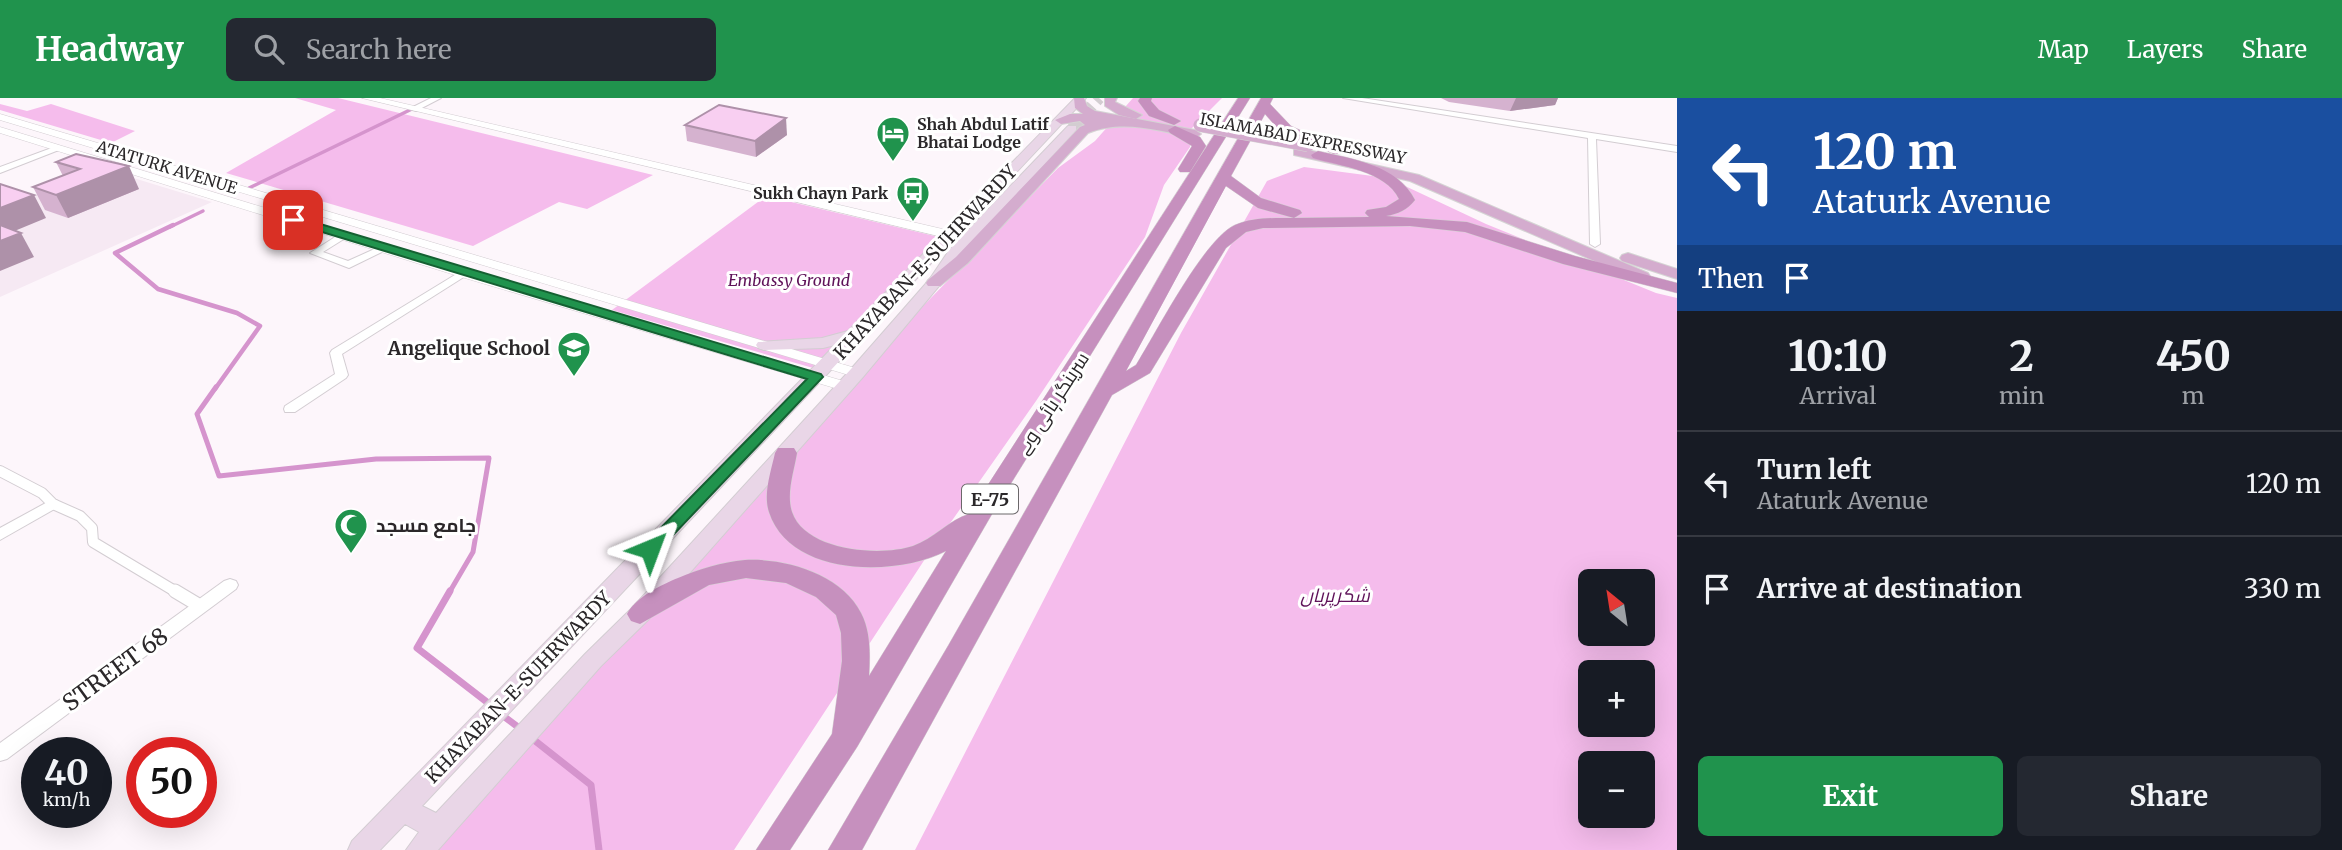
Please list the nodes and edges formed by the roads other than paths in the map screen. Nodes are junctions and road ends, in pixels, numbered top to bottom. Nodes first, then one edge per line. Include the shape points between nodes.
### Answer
1 (367, 98) edge
2 (437, 98) edge
3 (1111, 98) edge
4 (1146, 98) edge
5 (1348, 98) edge
6 (1080, 99) edge
7 (1258, 100) edge
8 (413, 109) junction
9 (0, 117) edge
10 (1129, 122) junction
11 (1066, 124) junction
12 (1092, 125) junction
13 (1175, 126) junction
14 (0, 130) edge
15 (1592, 136) junction
16 (60, 148) junction
17 (109, 149) junction
18 (1677, 149) edge
19 (1308, 151) junction
20 (1339, 151) junction
21 (90, 157) junction
22 (0, 170) edge
23 (1224, 177) junction
24 (1167, 223) junction
25 (343, 235) junction
26 (951, 235) junction
27 (1595, 244) junction
28 (383, 249) junction
29 (463, 273) junction
30 (1677, 274) edge
31 (934, 283) junction
32 (1677, 288) edge
33 (858, 333) junction
34 (764, 345) junction
35 (822, 371) junction
36 (851, 379) junction
37 (1104, 391) junction
38 (290, 409) dead end
39 (786, 453) junction
40 (0, 471) edge
41 (53, 504) junction
42 (981, 513) junction
43 (0, 535) edge
44 (230, 585) dead end
45 (200, 606) junction
46 (640, 614) junction
47 (846, 738) junction
48 (0, 753) edge
49 (402, 808) junction
50 (439, 829) junction
51 (362, 850) edge
52 (420, 850) edge
53 (772, 850) edge
54 (844, 850) edge

1 - 8 street
2 - 8 street
3 - 13 main road, ISLAMABAD EXPRESSWAY via 1109,103 1123,112
4 - 13 highway via 1149,109
5 - 15 street
6 - 10 main road, ISLAMABAD EXPRESSWAY via 1081,108 1091,114
6 - 11 main road, KHAYABAN-E-SUHRWARDY
7 - 20 highway via 1286,129
7 - 23 highway, سرینگر ہائی وے / E-75
7 - 24 highway, سرینگر ہائی وے / E-75
8 - 26 street
9 - 17 street, ATATURK AVENUE
10 - 12 main road
10 - 13 main road, ISLAMABAD EXPRESSWAY
11 - 12 main road via 1078,117
11 - 26 main road, KHAYABAN-E-SUHRWARDY
11 - 31 main road, KHAYABAN-E-SUHRWARDY via 955,252
12 - 31 main road via 962,260
13 - 19 main road, ISLAMABAD EXPRESSWAY
13 - 24 highway via 1199,146 1167,201
14 - 16 street, ATATURK AVENUE
15 - 18 street
15 - 27 street
16 - 21 street, ATATURK AVENUE
16 - 22 street
17 - 21 street
17 - 34 street, ATATURK AVENUE
19 - 20 main road, ISLAMABAD EXPRESSWAY
19 - 23 highway via 1398,183 1407,200 1386,213 1300,214 1254,202
19 - 32 main road, ISLAMABAD EXPRESSWAY via 1414,178 1612,266
20 - 27 main road, ISLAMABAD EXPRESSWAY via 1446,178
21 - 25 street, ATATURK AVENUE
23 - 37 highway, سرینگر ہائی وے / E-75
24 - 42 highway, سرینگر ہائی وے / E-75
25 - 28 street, ATATURK AVENUE
25 - 28 street via 315,253 349,265
26 - 33 main road, KHAYABAN-E-SUHRWARDY
27 - 30 main road, ISLAMABAD EXPRESSWAY
28 - 29 street, ATATURK AVENUE
29 - 35 street, ATATURK AVENUE
29 - 38 street via 336,353 342,375
31 - 36 main road, KHAYABAN-E-SUHRWARDY
32 - 37 highway via 1467,227 1410,221 1263,223 1240,229 1219,245 1143,369
33 - 34 main road via 823,343
33 - 35 main road, KHAYABAN-E-SUHRWARDY
34 - 35 street, ATATURK AVENUE
35 - 36 street, ATATURK AVENUE
35 - 49 main road, KHAYABAN-E-SUHRWARDY
36 - 39 main road, KHAYABAN-E-SUHRWARDY
37 - 54 highway, سرینگر ہائی وے / E-75
39 - 42 highway via 779,496 783,520 815,547 844,557 877,560 909,556 955,535
39 - 46 main road, KHAYABAN-E-SUHRWARDY
40 - 41 street
41 - 43 street
41 - 45 street via 80,516 92,528 93,542
42 - 47 highway, سرینگر ہائی وے / E-75
44 - 45 street, STREET 68
45 - 48 street, STREET 68
46 - 47 highway via 680,586 729,570 781,572 826,590 844,605 856,642
46 - 50 main road, KHAYABAN-E-SUHRWARDY
47 - 53 highway, سرینگر ہائی وے / E-75
49 - 50 main road
49 - 51 main road, KHAYABAN-E-SUHRWARDY
50 - 52 main road, KHAYABAN-E-SUHRWARDY

